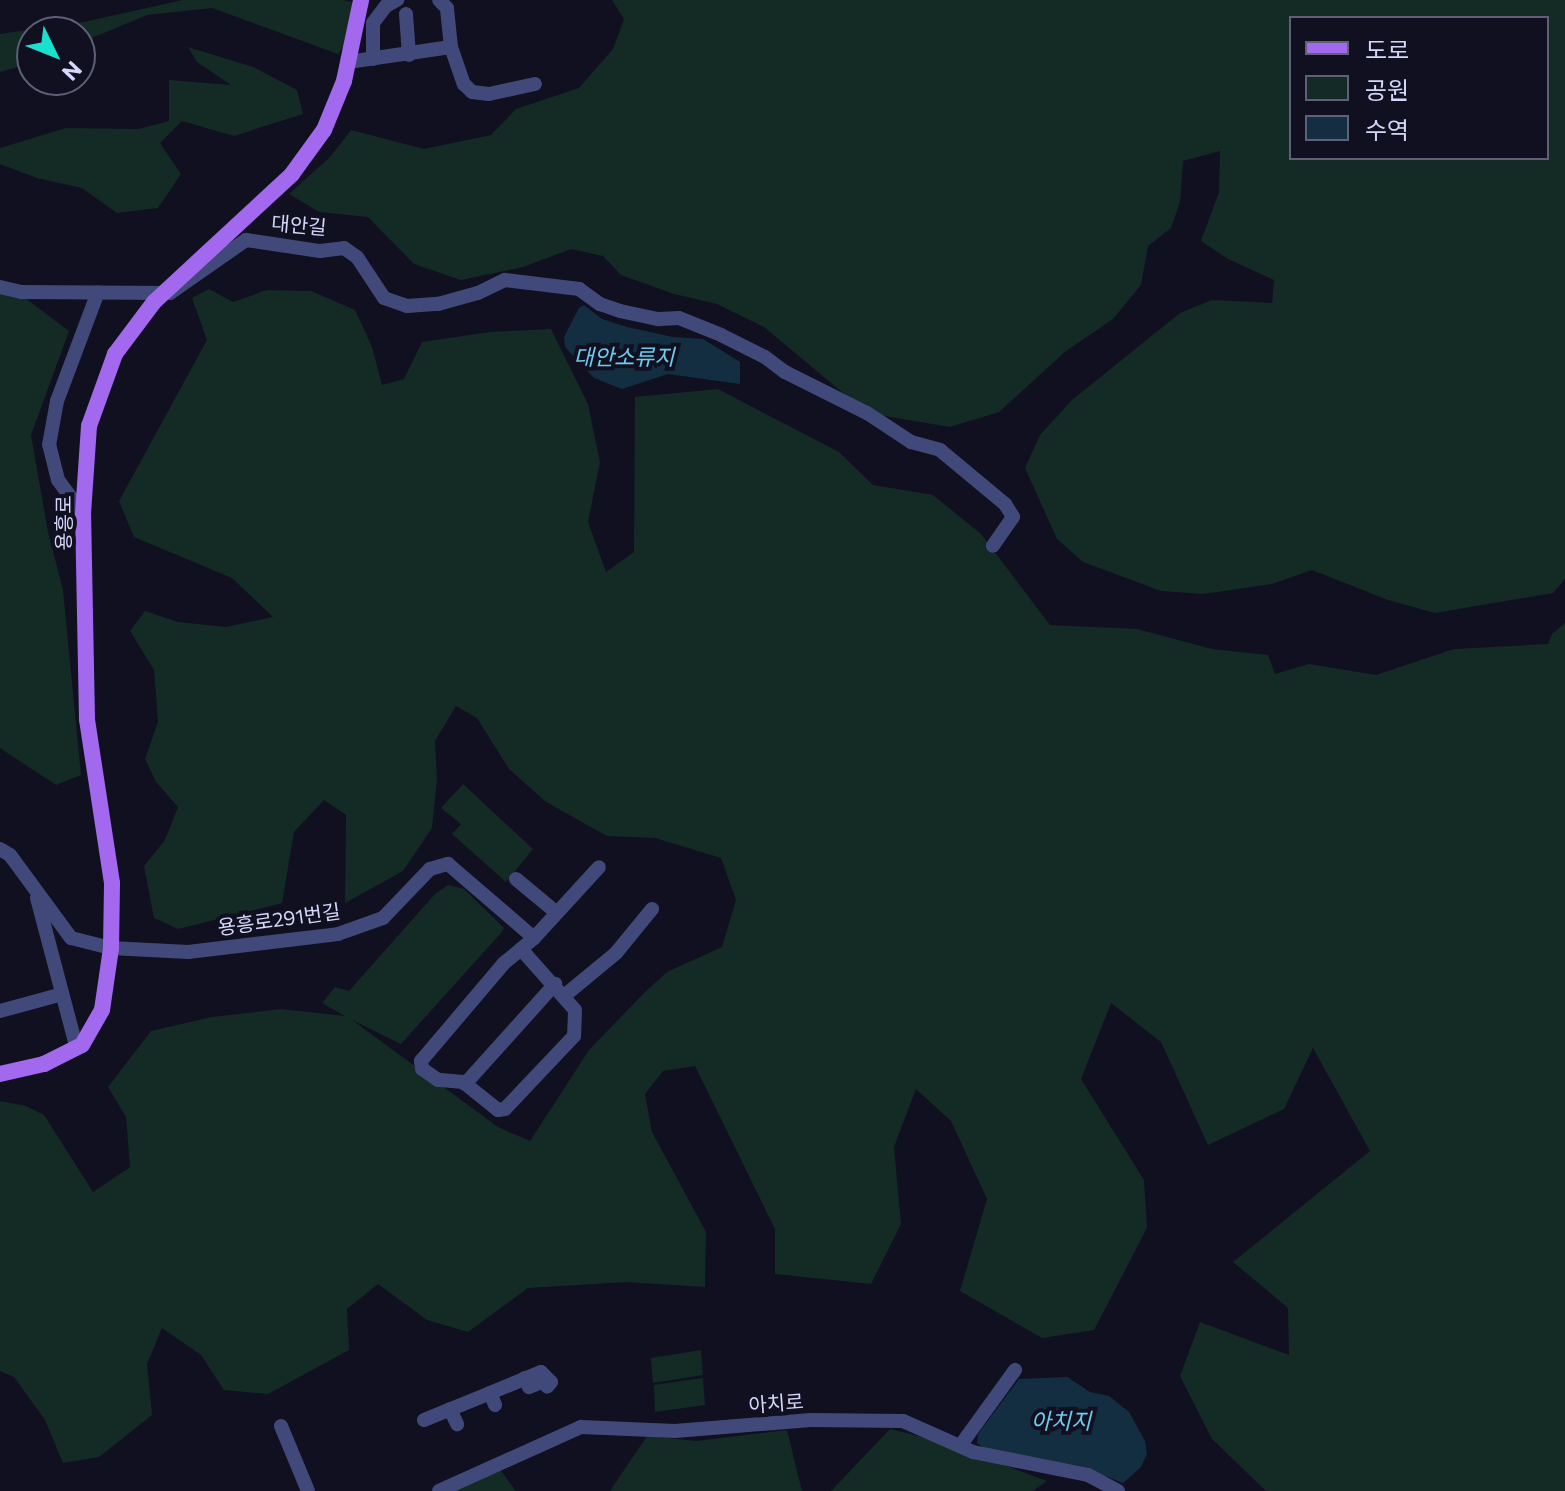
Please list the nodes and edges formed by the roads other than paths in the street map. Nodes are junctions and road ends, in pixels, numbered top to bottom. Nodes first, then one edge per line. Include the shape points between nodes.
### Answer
1 (348, 0) edge
2 (361, 0) edge
3 (374, 0) edge
4 (397, 0) edge
5 (445, 3) edge
6 (406, 14) dead end
7 (357, 24) junction
8 (451, 47) junction
9 (409, 55) junction
10 (373, 59) junction
11 (348, 62) junction
12 (535, 84) dead end
13 (0, 287) edge
14 (98, 292) junction
15 (83, 514) junction
16 (993, 546) dead end
17 (0, 849) edge
18 (599, 867) dead end
19 (516, 879) dead end
20 (35, 890) junction
21 (652, 909) dead end
22 (557, 913) junction
23 (534, 938) junction
24 (111, 948) junction
25 (521, 949) junction
26 (559, 990) junction
27 (59, 995) junction
28 (0, 1011) edge
29 (77, 1049) junction
30 (0, 1074) edge
31 (465, 1084) junction
32 (1015, 1370) dead end
33 (536, 1383) dead end
34 (450, 1409) junction
35 (424, 1420) dead end
36 (457, 1424) dead end
37 (281, 1426) dead end
38 (960, 1446) junction
39 (308, 1491) edge
40 (439, 1491) edge
41 (1118, 1491) edge

1 - 7 main road via 349,17
2 - 7 main road, 용흥로
3 - 7 main road
4 - 10 street via 373,23
5 - 8 street
6 - 9 street
7 - 11 main road, 용흥로
8 - 9 street
8 - 12 street via 472,92 489,94
9 - 10 street
10 - 11 street
11 - 15 main road, 용흥로 via 324,130 292,174 154,302 115,354 89,426
13 - 14 street, 대안길
14 - 15 street via 57,401 49,445 58,480
14 - 16 street, 대안길 via 170,293 246,240 320,251 344,248 357,257 384,298 407,306 438,304 505,280 579,289 620,311 679,318 721,335 911,442 940,450 1005,504 1013,517
15 - 24 main road, 용흥로 via 87,719 112,883
17 - 20 street, 용흥로291번길
18 - 22 street
19 - 22 street
20 - 24 street, 용흥로291번길 via 71,938
20 - 27 street
21 - 26 street via 616,953
22 - 23 street
23 - 24 street, 용흥로291번길 via 448,864 430,869 383,918 338,934 188,952
23 - 25 street
24 - 29 main road, 용흥로 via 102,1010
25 - 26 street
25 - 31 street via 421,1061 422,1069 438,1080
26 - 31 street
26 - 31 street via 575,1010 574,1036 505,1109 498,1110
27 - 28 street
27 - 29 street
29 - 30 main road via 44,1064
32 - 38 street
33 - 34 street via 472,1408
34 - 35 street
34 - 36 street
37 - 39 street
38 - 40 street, 아치로 via 903,1421 811,1420 675,1431 581,1427
38 - 41 street, 아치로 via 1088,1475

